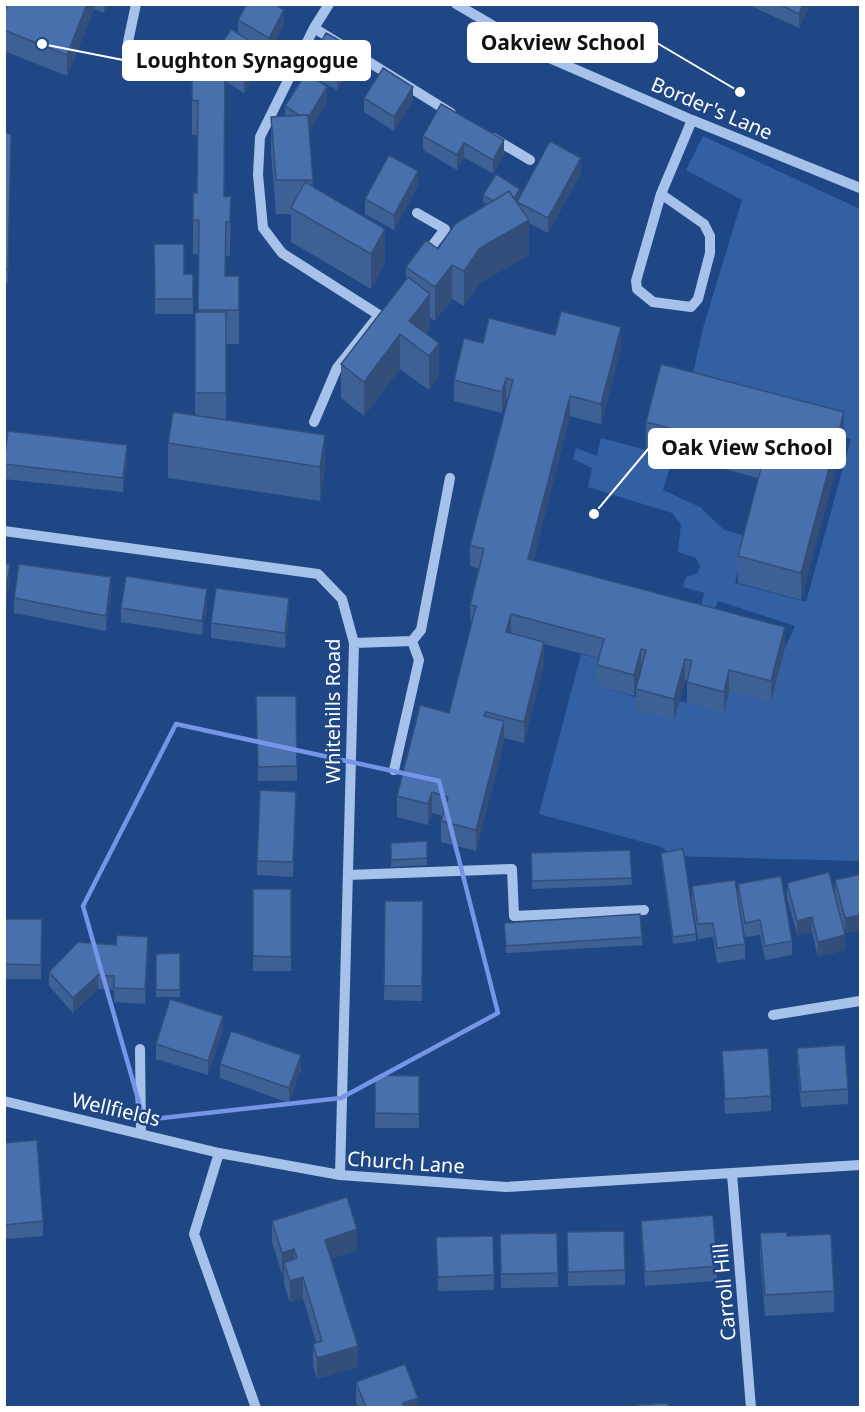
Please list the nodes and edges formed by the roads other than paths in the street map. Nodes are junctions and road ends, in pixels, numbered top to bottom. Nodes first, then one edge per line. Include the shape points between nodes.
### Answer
1 (136, 4) edge
2 (329, 4) edge
3 (456, 4) edge
4 (314, 28) junction
5 (128, 42) dead end
6 (458, 117) edge
7 (692, 120) junction
8 (479, 129) edge
9 (530, 160) dead end
10 (861, 188) edge
11 (661, 194) junction
12 (417, 213) dead end
13 (457, 226) edge
14 (446, 230) junction
15 (419, 264) edge
16 (314, 422) dead end
17 (450, 478) dead end
18 (4, 531) edge
19 (412, 641) junction
20 (354, 643) junction
21 (394, 770) dead end
22 (348, 875) junction
23 (644, 910) dead end
24 (861, 1001) edge
25 (773, 1015) dead end
26 (140, 1049) dead end
27 (4, 1101) edge
28 (141, 1134) junction
29 (219, 1153) junction
30 (861, 1165) edge
31 (732, 1174) junction
32 (340, 1175) junction
33 (256, 1407) edge
34 (751, 1407) edge

1 - 5 street
2 - 4 street
3 - 7 street, Border's Lane via 547,57
4 - 6 street
4 - 16 street via 260,137 258,175 263,228 282,253 382,310 337,368
7 - 10 street, Border's Lane
7 - 11 street
8 - 9 street
11 - 11 street via 704,224 710,236 710,253 698,299 691,307 653,302 637,289
12 - 14 street
13 - 14 street
14 - 15 street
17 - 19 street via 421,630
18 - 20 street, Whitehills Road via 318,574 342,599
19 - 20 street
19 - 21 street via 419,660
20 - 22 street, Whitehills Road
22 - 23 street via 512,869 514,916
22 - 32 street, Whitehills Road
24 - 25 street
26 - 28 street
27 - 28 street, Wellfields
28 - 29 street, Wellfields
29 - 32 street, Church Lane
29 - 33 street via 194,1234
30 - 31 street, Church Lane
31 - 32 street, Church Lane via 506,1188
31 - 34 street, Carroll Hill

